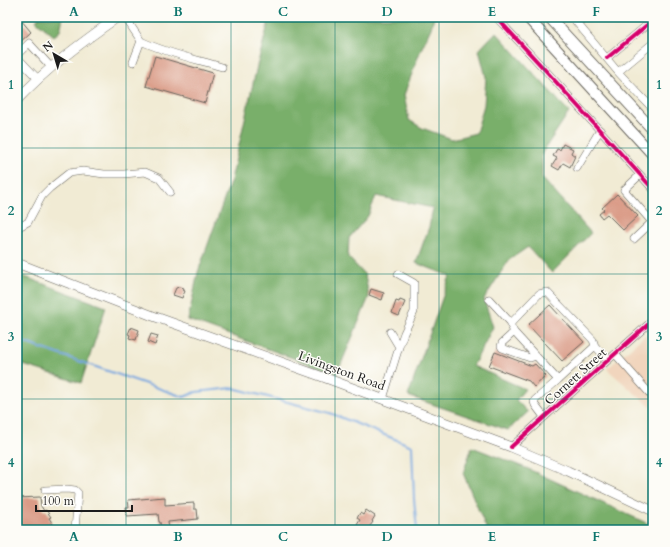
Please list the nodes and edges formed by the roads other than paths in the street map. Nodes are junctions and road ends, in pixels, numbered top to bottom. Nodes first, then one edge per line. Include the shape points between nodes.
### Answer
1 (118, 17) edge
2 (125, 17) edge
3 (496, 17) edge
4 (527, 17) edge
5 (548, 17) edge
6 (572, 17) edge
7 (653, 20) edge
8 (141, 41) junction
9 (653, 43) edge
10 (17, 56) edge
11 (607, 58) junction
12 (133, 62) dead end
13 (51, 67) junction
14 (222, 67) dead end
15 (618, 72) junction
16 (38, 79) junction
17 (17, 100) edge
18 (652, 106) edge
19 (600, 130) junction
20 (653, 130) edge
21 (653, 155) edge
22 (577, 168) dead end
23 (640, 176) junction
24 (653, 189) edge
25 (170, 192) dead end
26 (653, 222) edge
27 (17, 227) edge
28 (634, 239) dead end
29 (17, 263) edge
30 (398, 274) dead end
31 (488, 299) dead end
32 (653, 320) edge
33 (511, 323) junction
34 (390, 332) dead end
35 (514, 332) junction
36 (595, 346) junction
37 (399, 347) junction
38 (615, 354) junction
39 (536, 356) junction
40 (608, 360) junction
41 (558, 380) junction
42 (651, 395) dead end
43 (383, 399) junction
44 (544, 417) junction
45 (511, 447) junction
46 (45, 490) dead end
47 (653, 511) edge
48 (75, 530) edge

1 - 13 main road
2 - 8 street
3 - 19 street
4 - 21 highway
5 - 20 highway
6 - 11 street
7 - 11 street
8 - 12 street
8 - 14 street
9 - 15 street
10 - 13 street via 29,44
10 - 16 street
11 - 15 street
13 - 16 main road
15 - 18 street
16 - 17 main road
19 - 22 street
19 - 23 street
23 - 24 street
23 - 26 street via 624,190
25 - 27 street via 159,178 145,172 69,173 42,196 28,222
26 - 28 street
29 - 43 main road, Livingston Road via 153,316
30 - 37 street via 414,283 414,312
31 - 33 street
32 - 38 street, Cornett Street
33 - 35 street
33 - 36 street via 539,294 547,292 593,340
34 - 37 street
35 - 39 street
35 - 39 street via 502,343 502,348 530,358
36 - 40 street
36 - 41 street
37 - 43 street
38 - 40 street, Cornett Street
38 - 42 street
39 - 41 street
40 - 44 street, Cornett Street
41 - 44 street via 534,402
43 - 45 main road, Livingston Road
44 - 45 street, Cornett Street
45 - 47 main road, Livingston Road
46 - 48 street via 67,489 78,493

